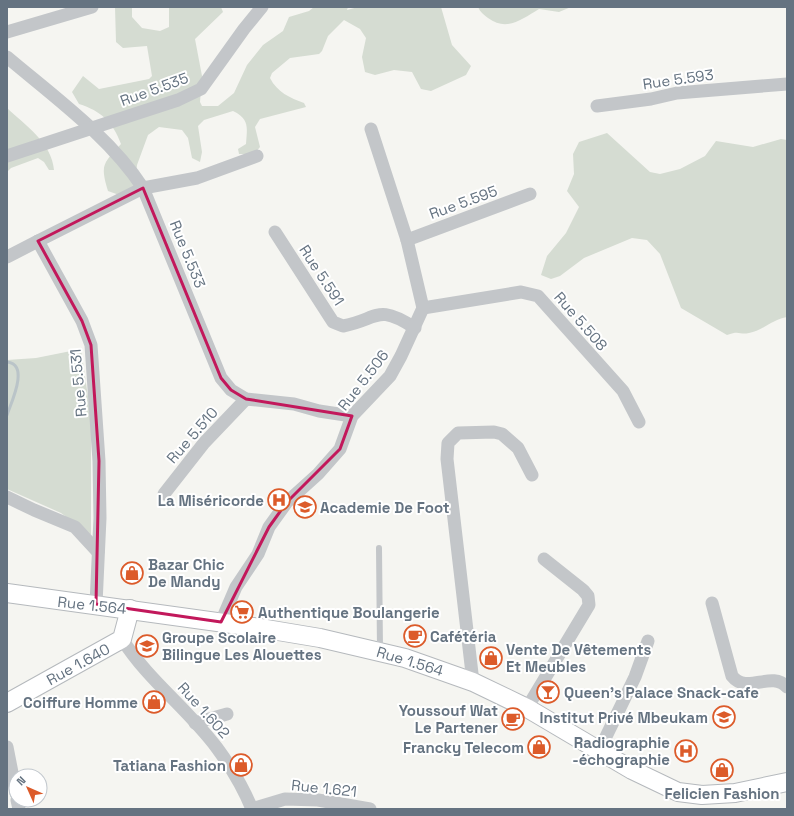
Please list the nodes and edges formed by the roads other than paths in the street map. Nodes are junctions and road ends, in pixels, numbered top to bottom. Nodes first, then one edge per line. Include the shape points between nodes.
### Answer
1 (92, 7) edge
2 (262, 7) edge
3 (7, 32) edge
4 (7, 57) edge
5 (787, 84) edge
6 (597, 106) dead end
7 (90, 128) junction
8 (371, 129) dead end
9 (7, 156) edge
10 (257, 156) dead end
11 (143, 188) junction
12 (530, 194) dead end
13 (275, 232) dead end
14 (407, 240) junction
15 (38, 241) junction
16 (7, 257) edge
17 (423, 308) junction
18 (414, 328) junction
19 (246, 398) junction
20 (352, 416) junction
21 (639, 422) dead end
22 (532, 475) dead end
23 (164, 494) dead end
24 (7, 497) edge
25 (379, 548) dead end
26 (98, 552) junction
27 (544, 559) dead end
28 (7, 593) edge
29 (712, 603) dead end
30 (96, 604) junction
31 (130, 609) junction
32 (221, 622) junction
33 (122, 639) junction
34 (648, 641) dead end
35 (380, 651) junction
36 (472, 682) junction
37 (787, 687) edge
38 (7, 703) edge
39 (527, 708) junction
40 (227, 714) dead end
41 (195, 723) junction
42 (7, 747) edge
43 (599, 751) junction
44 (11, 768) edge
45 (787, 782) edge
46 (684, 802) edge
47 (252, 809) edge
48 (370, 809) edge

1 - 3 street
2 - 7 street, Rue 5.535 via 201,89 178,100
4 - 7 street, Rue 5.533
5 - 6 street, Rue 5.593 via 677,92 651,99
7 - 9 street, Rue 5.535
7 - 11 street, Rue 5.533 via 130,167
8 - 14 street
10 - 11 street via 197,178
11 - 15 street
11 - 19 street, Rue 5.533 via 221,378 231,390
12 - 14 street, Rue 5.595
13 - 18 street, Rue 5.591 via 333,322 342,326 375,314 383,314 393,316
14 - 17 street
15 - 16 street
15 - 26 street, Rue 5.531 via 82,322 91,345 99,461
17 - 18 street, Rue 5.506
17 - 21 street, Rue 5.508 via 521,292 538,296 623,391
18 - 20 street, Rue 5.506 via 390,376
19 - 20 street, Rue 5.533 via 294,404
19 - 23 street, Rue 5.510 via 204,443
20 - 32 street, Rue 5.506 via 340,449 318,474 287,502 269,527 258,554 236,587
22 - 36 street via 518,448 502,434 458,433 448,443 447,460
24 - 26 street via 75,527
25 - 35 lane
26 - 30 street, Rue 5.531
27 - 39 street via 583,590 590,600
28 - 30 main road, Rue 1.564 via 54,601
29 - 37 street via 732,676 745,685 777,681
30 - 31 main road, Rue 1.564
31 - 32 main road, Rue 1.564
31 - 33 main road, Rue 1.640
32 - 35 main road, Rue 1.564 via 320,638
33 - 38 main road, Rue 1.640
33 - 41 street, Rue 1.602 via 134,657
34 - 43 street via 635,677
35 - 36 main road, Rue 1.564
36 - 39 main road, Rue 1.564
39 - 43 main road, Rue 1.564
40 - 41 street
41 - 47 street, Rue 1.602 via 217,747 242,787
42 - 44 street
43 - 46 main road, Rue 1.564 via 670,789
45 - 46 main road, Rue 1.564
47 - 48 street, Rue 1.621 via 285,799 318,800

